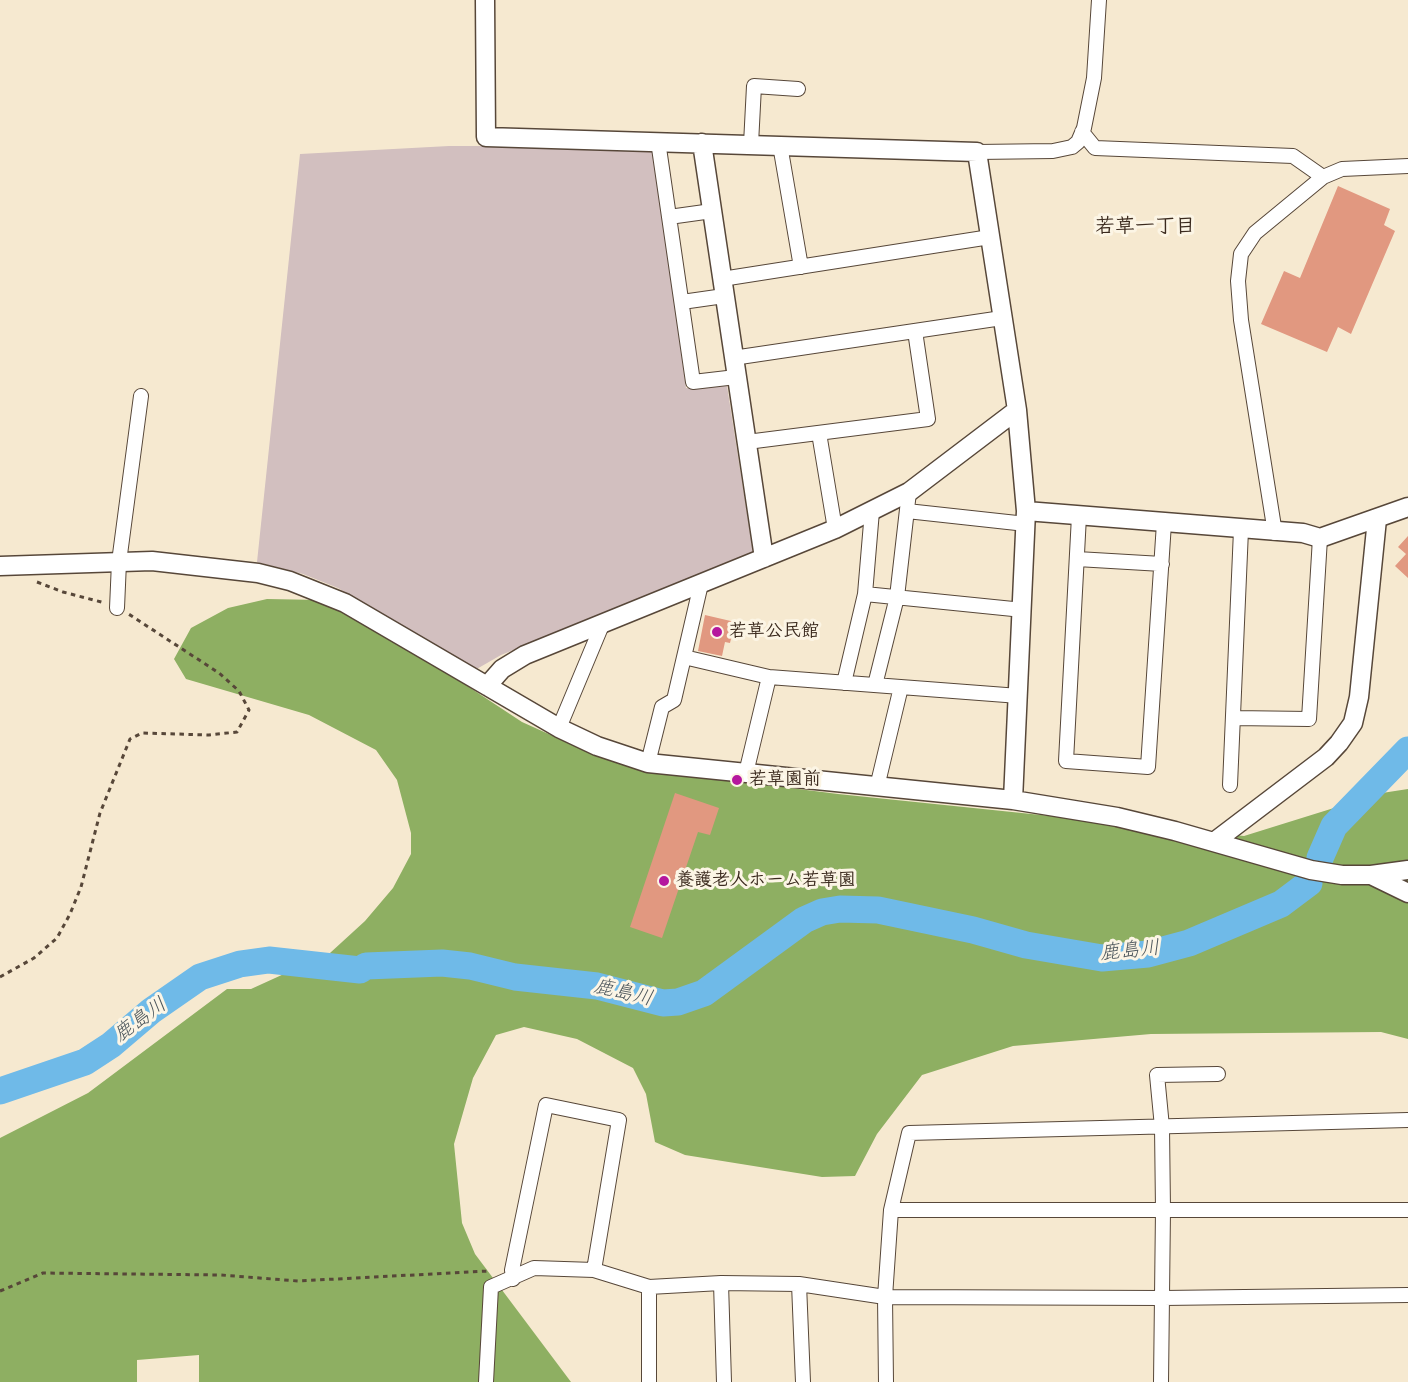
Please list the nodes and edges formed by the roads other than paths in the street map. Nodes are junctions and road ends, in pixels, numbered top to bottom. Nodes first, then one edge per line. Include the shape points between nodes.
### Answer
1 (485, 0) edge
2 (1099, 0) edge
3 (798, 89) dead end
4 (1082, 132) junction
5 (658, 141) junction
6 (702, 143) junction
7 (751, 144) junction
8 (780, 145) junction
9 (977, 152) junction
10 (1408, 166) edge
11 (1323, 177) junction
12 (712, 211) junction
13 (669, 217) junction
14 (990, 237) junction
15 (801, 267) junction
16 (723, 288) junction
17 (682, 302) junction
18 (1002, 318) junction
19 (915, 331) junction
20 (733, 358) junction
21 (736, 377) junction
22 (141, 396) dead end
23 (1017, 410) junction
24 (819, 433) junction
25 (747, 442) junction
26 (909, 492) junction
27 (1408, 507) edge
28 (907, 511) junction
29 (872, 512) junction
30 (1079, 516) junction
31 (1026, 518) junction
32 (1377, 519) junction
33 (1164, 523) junction
34 (835, 529) junction
35 (1241, 530) junction
36 (1275, 533) junction
37 (1320, 538) junction
38 (764, 558) junction
39 (1077, 559) junction
40 (119, 562) junction
41 (1162, 564) junction
42 (0, 566) edge
43 (701, 584) junction
44 (865, 594) junction
45 (897, 597) junction
46 (117, 608) road end
47 (1023, 610) junction
48 (602, 625) junction
49 (684, 657) junction
50 (769, 677) junction
51 (844, 682) junction
52 (875, 685) junction
53 (487, 686) junction
54 (901, 687) junction
55 (1019, 696) junction
56 (1233, 718) junction
57 (559, 728) junction
58 (648, 763) junction
59 (746, 773) junction
60 (1230, 785) dead end
61 (877, 787) junction
62 (1013, 800) junction
63 (1214, 842) junction
64 (1408, 870) edge
65 (1371, 875) junction
66 (1408, 893) edge
67 (1218, 1074) dead end
68 (1408, 1120) edge
69 (1162, 1127) junction
70 (891, 1210) junction
71 (1163, 1210) junction
72 (1408, 1210) edge
73 (594, 1270) junction
74 (512, 1275) junction
75 (721, 1283) junction
76 (799, 1284) junction
77 (650, 1287) junction
78 (1408, 1295) edge
79 (885, 1297) junction
80 (1163, 1298) junction
81 (486, 1382) edge
82 (649, 1382) edge
83 (724, 1382) edge
84 (803, 1382) edge
85 (886, 1382) edge
86 (1161, 1382) edge

1 - 5 street via 486,137
2 - 4 street via 1094,78
3 - 7 street via 754,86
4 - 9 street via 1078,142 1062,149
4 - 11 street via 1095,148 1293,156
5 - 6 street
5 - 13 street
6 - 7 street
6 - 12 street
7 - 8 street
8 - 9 street
8 - 15 street
9 - 14 street
10 - 11 street via 1342,169
11 - 36 street via 1255,233 1241,255 1241,320
12 - 13 street
12 - 16 street
13 - 17 street
14 - 15 street
14 - 18 street
15 - 16 street
16 - 17 street
16 - 20 street
17 - 21 street via 693,382
18 - 19 street
18 - 23 street
19 - 20 street
19 - 24 street via 928,419
20 - 21 street
21 - 25 street
22 - 40 street
23 - 26 street
23 - 31 street
24 - 25 street
24 - 34 street
25 - 38 street
26 - 28 street
26 - 29 street
27 - 32 street
28 - 31 street
28 - 45 street
29 - 34 street
29 - 44 street
30 - 31 street
30 - 33 street
30 - 39 street
31 - 47 street
32 - 37 street
32 - 63 street via 1353,723 1326,757
33 - 35 street
33 - 41 street
34 - 38 street
35 - 36 street
35 - 56 street
36 - 37 street via 1303,533
37 - 56 street via 1309,719
38 - 43 street
39 - 41 street
39 - 41 street via 1066,761 1148,767
40 - 42 street
40 - 46 street
40 - 53 street via 152,561 258,573 290,581 345,603
43 - 48 street
43 - 49 street
44 - 45 street
44 - 51 street
45 - 47 street
45 - 52 street
47 - 55 street
48 - 53 street via 525,655 502,669
48 - 57 street
49 - 50 street
49 - 58 street via 675,700 662,707
50 - 51 street
50 - 59 street
51 - 52 street
52 - 54 street
53 - 57 street
54 - 55 street
54 - 61 street
55 - 62 street
56 - 60 street
57 - 58 street
58 - 59 street
59 - 61 street
61 - 62 street
62 - 63 street via 1117,818
63 - 65 street via 1311,870
64 - 65 street
65 - 66 street
67 - 69 street via 1157,1076
68 - 69 street
69 - 70 street via 909,1133
69 - 71 street
70 - 71 street
70 - 79 street
71 - 72 street
71 - 80 street
73 - 74 street via 534,1268
73 - 74 street via 619,1120 546,1105
73 - 77 street
74 - 81 street via 491,1287
75 - 76 street
75 - 77 street
75 - 83 street
76 - 79 street
76 - 84 street
77 - 82 street
78 - 80 street
79 - 80 street
79 - 85 street
80 - 86 street

